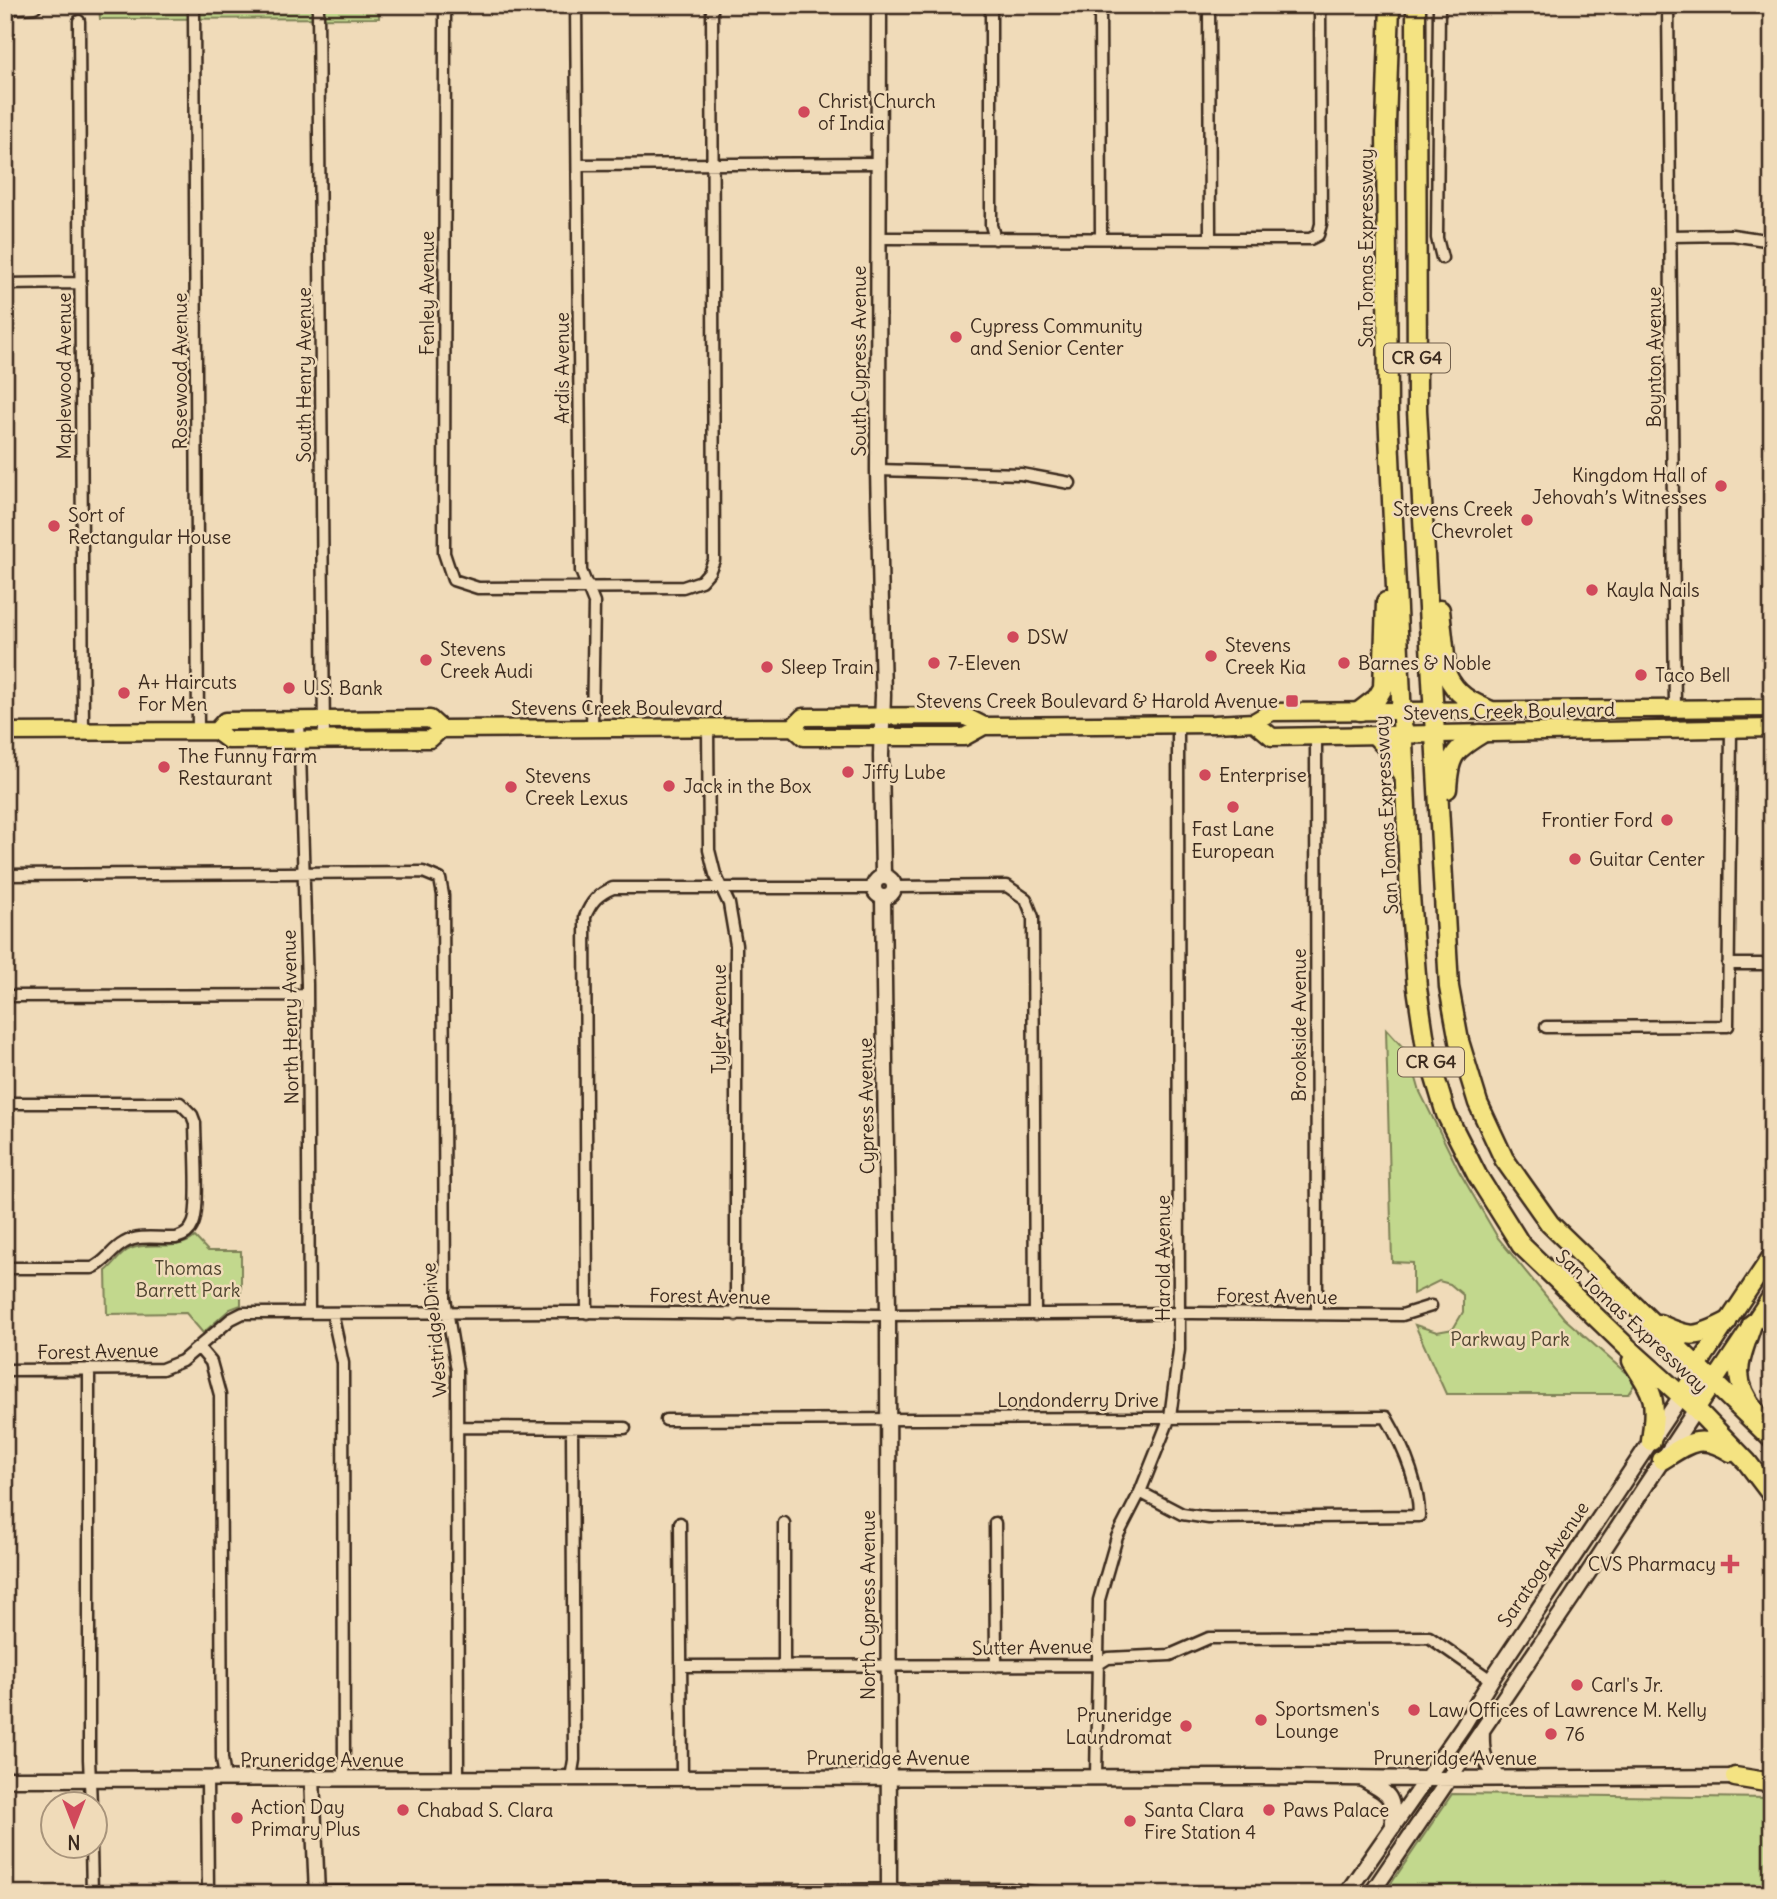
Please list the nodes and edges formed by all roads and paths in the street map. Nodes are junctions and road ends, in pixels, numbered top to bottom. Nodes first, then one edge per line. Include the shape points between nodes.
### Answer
1 (34, 5) edge
2 (445, 5) edge
3 (576, 5) edge
4 (712, 5) edge
5 (879, 5) edge
6 (991, 5) edge
7 (1100, 5) edge
8 (1209, 5) edge
9 (1320, 5) edge
10 (1390, 5) edge
11 (1416, 5) edge
12 (1439, 5) edge
13 (1668, 5) edge
14 (5, 7) edge
15 (318, 10) dead end
16 (194, 12) dead end
17 (79, 21) dead end
18 (713, 163) junction
19 (880, 163) junction
20 (579, 165) junction
21 (1671, 236) junction
22 (878, 238) junction
23 (995, 239) junction
24 (1101, 239) junction
25 (1210, 239) junction
26 (1772, 241) edge
27 (1442, 258) dead end
28 (81, 283) junction
29 (5, 284) edge
30 (878, 470) junction
31 (1070, 483) dead end
32 (1425, 550) junction
33 (1394, 571) junction
34 (588, 588) junction
35 (1767, 708) edge
36 (1675, 709) junction
37 (1489, 710) junction
38 (1360, 711) junction
39 (1402, 711) junction
40 (1434, 711) junction
41 (881, 716) junction
42 (299, 720) junction
43 (324, 720) junction
44 (1254, 722) junction
45 (1178, 725) junction
46 (984, 726) junction
47 (793, 727) junction
48 (708, 728) junction
49 (1731, 728) junction
50 (1772, 728) edge
51 (440, 729) junction
52 (592, 729) junction
53 (1648, 729) junction
54 (198, 731) junction
55 (216, 731) junction
56 (5, 732) edge
57 (83, 732) junction
58 (1435, 734) junction
59 (1481, 734) junction
60 (1402, 735) junction
61 (1316, 736) junction
62 (1376, 736) junction
63 (881, 738) junction
64 (299, 740) junction
65 (324, 740) junction
66 (1405, 788) junction
67 (1442, 866) junction
68 (5, 874) edge
69 (303, 874) junction
70 (883, 887) junction
71 (722, 888) junction
72 (1728, 964) junction
73 (1772, 964) edge
74 (307, 995) junction
75 (5, 996) edge
76 (1546, 1027) dead end
77 (5, 1103) edge
78 (1772, 1255) edge
79 (5, 1268) edge
80 (1772, 1295) edge
81 (1431, 1307) dead end
82 (1635, 1307) junction
83 (309, 1313) junction
84 (332, 1313) junction
85 (587, 1313) junction
86 (1181, 1313) junction
87 (448, 1314) junction
88 (736, 1315) junction
89 (888, 1315) junction
90 (1035, 1315) junction
91 (1317, 1315) junction
92 (1727, 1322) junction
93 (1752, 1324) junction
94 (199, 1348) junction
95 (1628, 1348) junction
96 (1698, 1368) junction
97 (89, 1369) junction
98 (5, 1370) edge
99 (1714, 1383) junction
100 (1681, 1396) junction
101 (1696, 1409) junction
102 (887, 1418) junction
103 (1170, 1418) junction
104 (666, 1420) dead end
105 (457, 1427) junction
106 (572, 1428) junction
107 (625, 1428) dead end
108 (1772, 1438) edge
109 (1651, 1441) junction
110 (1662, 1460) junction
111 (1747, 1462) junction
112 (1140, 1492) junction
113 (1772, 1495) edge
114 (680, 1523) dead end
115 (784, 1523) dead end
116 (995, 1523) dead end
117 (681, 1665) junction
118 (784, 1665) junction
119 (888, 1665) junction
120 (996, 1665) junction
121 (1097, 1665) junction
122 (1491, 1680) junction
123 (1482, 1729) junction
124 (888, 1777) junction
125 (1096, 1777) junction
126 (1360, 1777) junction
127 (1497, 1777) junction
128 (1735, 1777) junction
129 (1772, 1777) edge
130 (312, 1778) junction
131 (571, 1778) junction
132 (1448, 1778) junction
133 (5, 1779) edge
134 (90, 1779) junction
135 (207, 1779) junction
136 (225, 1779) junction
137 (344, 1779) junction
138 (458, 1779) junction
139 (682, 1779) junction
140 (1425, 1779) junction
141 (1772, 1783) edge
142 (90, 1790) edge
143 (1393, 1827) junction
144 (92, 1860) edge
145 (792, 1891) edge
146 (1010, 1891) edge
147 (889, 1892) edge
148 (317, 1893) edge
149 (92, 1894) edge
150 (208, 1894) edge
151 (1049, 1894) edge
152 (1346, 1894) edge
153 (1371, 1894) edge

1 - 14 main road
2 - 34 street, Fenley Avenue via 444,553 453,580 478,588
3 - 20 street, Ardis Avenue
4 - 18 street
5 - 19 main road, South Cypress Avenue
6 - 23 street via 991,225
7 - 24 street
8 - 25 street
9 - 25 street via 1318,235 1310,239
10 - 33 highway, San Tomas Expressway / CR G4 via 1386,125
11 - 32 highway, San Tomas Expressway / CR G4 via 1417,410
12 - 27 street via 1437,238
13 - 21 street, Boynton Avenue
15 - 43 street, South Henry Avenue
16 - 54 street, Rosewood Avenue
17 - 28 street, Maplewood Avenue
18 - 19 street
18 - 20 street
18 - 34 street via 712,566 706,577 683,587
19 - 22 main road, South Cypress Avenue
20 - 34 street, Ardis Avenue via 581,571
21 - 26 street via 1732,235
21 - 36 street, Boynton Avenue
22 - 23 street
22 - 30 main road, South Cypress Avenue
23 - 24 street
24 - 25 street
28 - 29 street
28 - 57 street, Maplewood Avenue
30 - 31 street via 1021,474
30 - 41 main road, South Cypress Avenue
32 - 37 highway via 1438,594 1447,675 1463,697
32 - 40 highway, San Tomas Expressway / CR G4
33 - 38 highway via 1386,595 1383,688
33 - 39 highway, San Tomas Expressway / CR G4
34 - 52 street, Ardis Avenue via 594,603
35 - 36 main road, Stevens Creek Boulevard
35 - 49 main road
36 - 37 main road, Stevens Creek Boulevard
36 - 53 main road via 1669,718
37 - 40 main road, Stevens Creek Boulevard
38 - 39 main road, Stevens Creek Boulevard
38 - 44 main road, Stevens Creek Boulevard via 1271,712
39 - 40 main road, Stevens Creek Boulevard
39 - 60 highway, San Tomas Expressway / CR G4
40 - 58 highway, San Tomas Expressway / CR G4
41 - 46 main road, Stevens Creek Boulevard via 964,716
41 - 47 main road, Stevens Creek Boulevard via 803,717
41 - 63 main road
42 - 43 main road, Stevens Creek Boulevard
42 - 55 main road, Stevens Creek Boulevard via 225,720
42 - 64 street, North Henry Avenue
43 - 51 main road, Stevens Creek Boulevard via 430,719
43 - 65 street, South Henry Avenue
44 - 45 main road, Stevens Creek Boulevard
44 - 61 main road, Stevens Creek Boulevard via 1272,737
45 - 46 main road, Stevens Creek Boulevard
45 - 86 street, Harold Avenue
46 - 63 main road, Stevens Creek Boulevard via 964,737
47 - 48 main road, Stevens Creek Boulevard
47 - 63 main road, Stevens Creek Boulevard via 804,737
48 - 52 main road, Stevens Creek Boulevard
48 - 71 street, Tyler Avenue via 709,850
49 - 50 main road, Stevens Creek Boulevard
49 - 53 main road, Stevens Creek Boulevard
49 - 72 street
51 - 52 main road, Stevens Creek Boulevard
51 - 65 main road, Stevens Creek Boulevard via 430,739
53 - 59 main road, Stevens Creek Boulevard
54 - 55 main road, Stevens Creek Boulevard
54 - 57 main road, Stevens Creek Boulevard
55 - 64 main road, Stevens Creek Boulevard via 228,740
56 - 57 main road, Stevens Creek Boulevard
58 - 59 main road, Stevens Creek Boulevard
58 - 60 main road, Stevens Creek Boulevard
58 - 67 highway, San Tomas Expressway / CR G4
59 - 67 highway via 1451,758
60 - 62 main road, Stevens Creek Boulevard
60 - 66 highway, San Tomas Expressway / CR G4
61 - 62 main road, Stevens Creek Boulevard
61 - 91 street, Brookside Avenue
62 - 66 highway via 1393,754
63 - 70 main road
64 - 65 main road, Stevens Creek Boulevard
64 - 69 street, North Henry Avenue
66 - 95 highway, San Tomas Expressway / CR G4 via 1417,988 1426,1048 1447,1114 1477,1175 1521,1245
67 - 82 highway, San Tomas Expressway / CR G4 via 1449,987 1459,1041 1478,1102 1504,1159 1550,1224
68 - 69 street
69 - 74 street, North Henry Avenue
69 - 87 street, Westridge Drive via 423,872 439,879 443,895
70 - 71 street
70 - 89 main road, Cypress Avenue
70 - 90 street via 1007,886 1026,898 1033,917
71 - 85 street via 613,888 596,898 585,917
71 - 88 street, Tyler Avenue via 736,945
72 - 73 street
72 - 76 street via 1728,1026
74 - 75 street
74 - 83 street, North Henry Avenue
77 - 79 street via 180,1103 195,1123 195,1213 192,1228 183,1235 128,1241 92,1268
78 - 92 main road, Saratoga Avenue
80 - 93 main road
81 - 91 street, Forest Avenue via 1402,1315
82 - 92 highway via 1687,1335 1702,1335
82 - 96 highway, San Tomas Expressway / CR G4
83 - 84 street, Forest Avenue
83 - 94 street, Forest Avenue via 237,1315
84 - 87 street, Forest Avenue
84 - 137 street via 343,1363
85 - 87 street, Forest Avenue
85 - 88 street, Forest Avenue
86 - 90 street, Forest Avenue
86 - 91 street, Forest Avenue
86 - 103 street, Harold Avenue
87 - 105 street, Westridge Drive via 457,1370
88 - 89 street, Forest Avenue
89 - 90 street, Forest Avenue
89 - 102 main road, North Cypress Avenue
92 - 96 main road, Saratoga Avenue
93 - 99 main road
93 - 108 highway via 1739,1367 1740,1388
94 - 97 street, Forest Avenue via 162,1369
94 - 136 street via 211,1362 220,1395
95 - 100 highway, San Tomas Expressway / CR G4
95 - 109 highway via 1654,1398
96 - 99 highway, San Tomas Expressway / CR G4
96 - 100 main road, Saratoga Avenue
97 - 98 street, Forest Avenue
97 - 134 street
99 - 101 main road
99 - 108 highway, San Tomas Expressway / CR G4
100 - 101 highway, San Tomas Expressway / CR G4
100 - 109 main road, Saratoga Avenue
101 - 110 main road
101 - 111 highway, San Tomas Expressway / CR G4
102 - 103 street, Londonderry Drive
102 - 104 street, Londonderry Drive
102 - 119 main road, North Cypress Avenue
103 - 112 street, Harold Avenue
103 - 112 street, Londonderry Drive via 1386,1417 1410,1467 1419,1516 1209,1518 1182,1514
105 - 106 street
105 - 138 street, Westridge Drive
106 - 107 street
106 - 131 street
109 - 122 main road, Saratoga Avenue
110 - 111 highway via 1694,1441 1714,1441
110 - 123 main road
111 - 113 highway, San Tomas Expressway / CR G4
112 - 121 street, Harold Avenue via 1116,1537 1099,1600
114 - 117 street
115 - 118 street
116 - 120 street
117 - 118 street, Sutter Avenue
117 - 139 street
118 - 119 street, Sutter Avenue
119 - 120 street, Sutter Avenue
119 - 124 main road, North Cypress Avenue
120 - 121 street, Sutter Avenue
121 - 122 street, Sutter Avenue via 1108,1658 1170,1656 1209,1637 1429,1637
121 - 125 street, Harold Avenue
122 - 140 main road, Saratoga Avenue
123 - 127 main road via 1484,1760
123 - 132 main road
124 - 125 main road, Pruneridge Avenue
124 - 139 main road, Pruneridge Avenue
124 - 147 main road, North Cypress Avenue
125 - 126 main road, Pruneridge Avenue
126 - 140 main road, Pruneridge Avenue
126 - 143 main road via 1388,1793
127 - 128 main road, Pruneridge Avenue
127 - 132 main road, Pruneridge Avenue
128 - 129 main road, Pruneridge Avenue
128 - 141 highway
130 - 136 main road, Pruneridge Avenue
130 - 137 main road, Pruneridge Avenue
130 - 148 main road
131 - 138 main road, Pruneridge Avenue
131 - 139 main road, Pruneridge Avenue
132 - 140 main road, Pruneridge Avenue
132 - 153 main road
133 - 134 main road, Pruneridge Avenue
134 - 135 main road, Pruneridge Avenue
134 - 142 street
135 - 136 main road, Pruneridge Avenue
135 - 150 street
137 - 138 main road, Pruneridge Avenue
140 - 143 main road, Saratoga Avenue
143 - 152 main road, Saratoga Avenue
144 - 149 street
145 - 147 street
145 - 148 street
146 - 147 street
146 - 151 street

